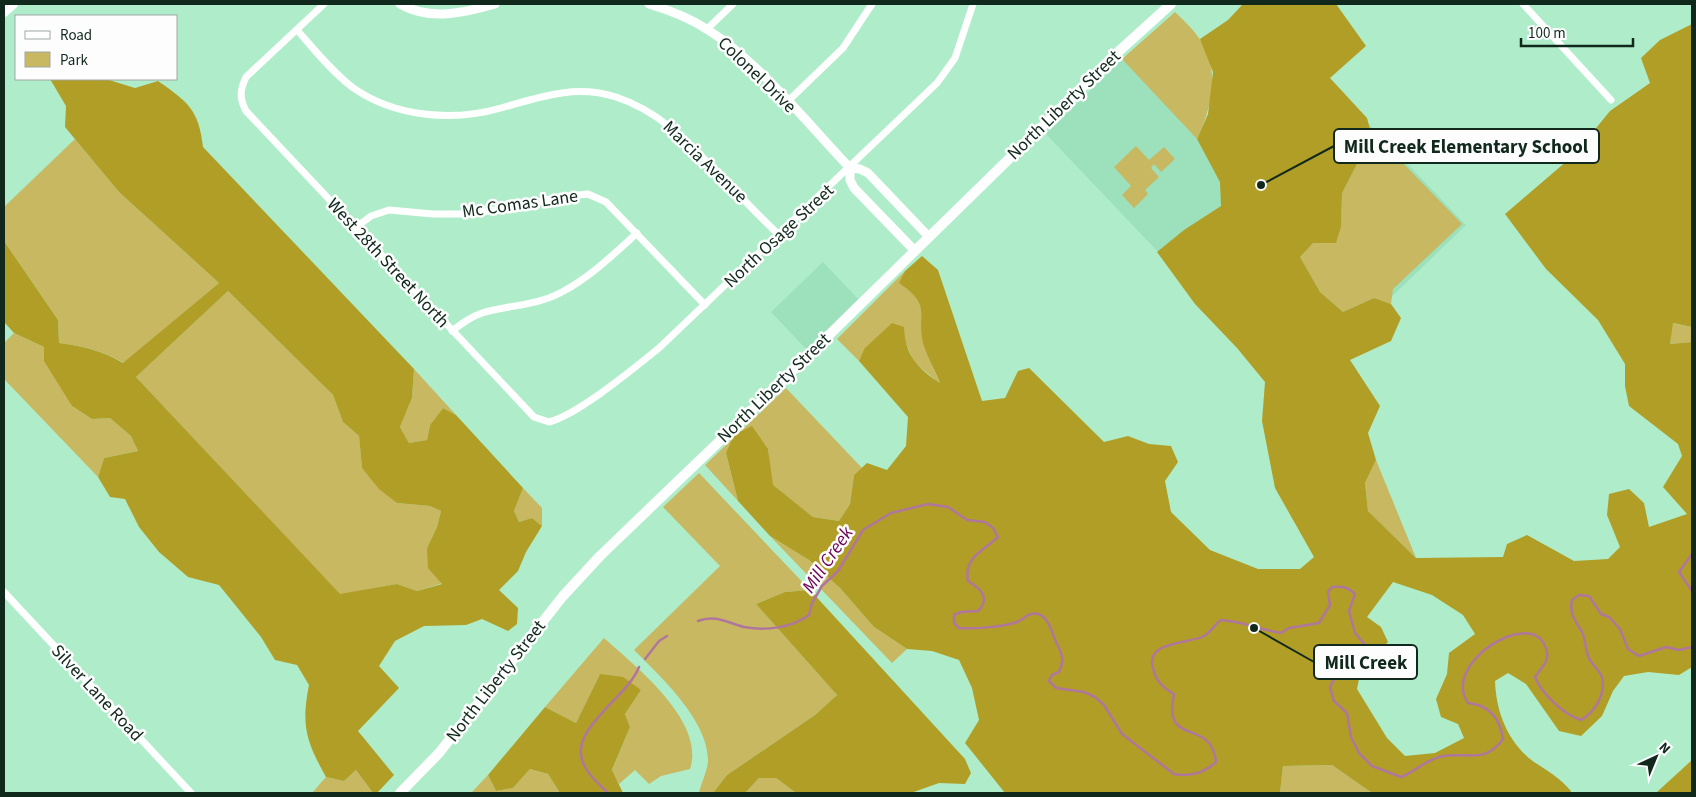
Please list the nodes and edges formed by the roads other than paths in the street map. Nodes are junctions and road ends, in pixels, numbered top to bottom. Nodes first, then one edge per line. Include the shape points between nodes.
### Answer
1 (12, 4) edge
2 (324, 4) edge
3 (400, 4) edge
4 (495, 4) edge
5 (649, 4) edge
6 (733, 4) edge
7 (872, 4) edge
8 (973, 4) edge
9 (1171, 4) edge
10 (1523, 4) edge
11 (4, 12) edge
12 (707, 29) junction
13 (297, 30) junction
14 (1611, 100) dead end
15 (787, 102) junction
16 (850, 168) junction
17 (355, 228) junction
18 (636, 234) junction
19 (778, 236) junction
20 (929, 237) junction
21 (915, 251) junction
22 (705, 305) junction
23 (452, 332) junction
24 (539, 419) joint
25 (4, 592) edge
26 (191, 793) edge
27 (400, 793) edge

1 - 11 main road
2 - 13 street
3 - 4 street via 418,11 452,14
5 - 12 street, Colonel Drive via 673,11
6 - 12 street
7 - 15 street via 843,48
8 - 16 street, North Osage Street via 955,58 947,71
9 - 20 main road, North Liberty Street
10 - 14 street
12 - 15 street, Colonel Drive via 744,56
13 - 17 street, West 28th Street North via 246,77 240,89 241,102
13 - 19 street, Marcia Avenue via 330,68 351,86 374,101 406,111 470,114 569,91 599,93 633,103 677,131
15 - 16 street, Colonel Drive
16 - 19 street, North Osage Street
16 - 20 street, Colonel Drive via 868,173
16 - 21 street, Colonel Drive via 854,188
17 - 18 street, Mc Comas Lane via 371,216 388,210 467,214 588,194 606,202
17 - 23 street, West 28th Street North
18 - 22 street, Mc Comas Lane
18 - 23 street via 600,267 560,294 528,305 480,314
19 - 22 street, North Osage Street
20 - 21 main road, North Liberty Street
21 - 27 main road, North Liberty Street via 600,556 563,596 439,753
22 - 24 street, North Osage Street via 628,373 556,420
23 - 24 street, West 28th Street North
25 - 26 street, Silver Lane Road

